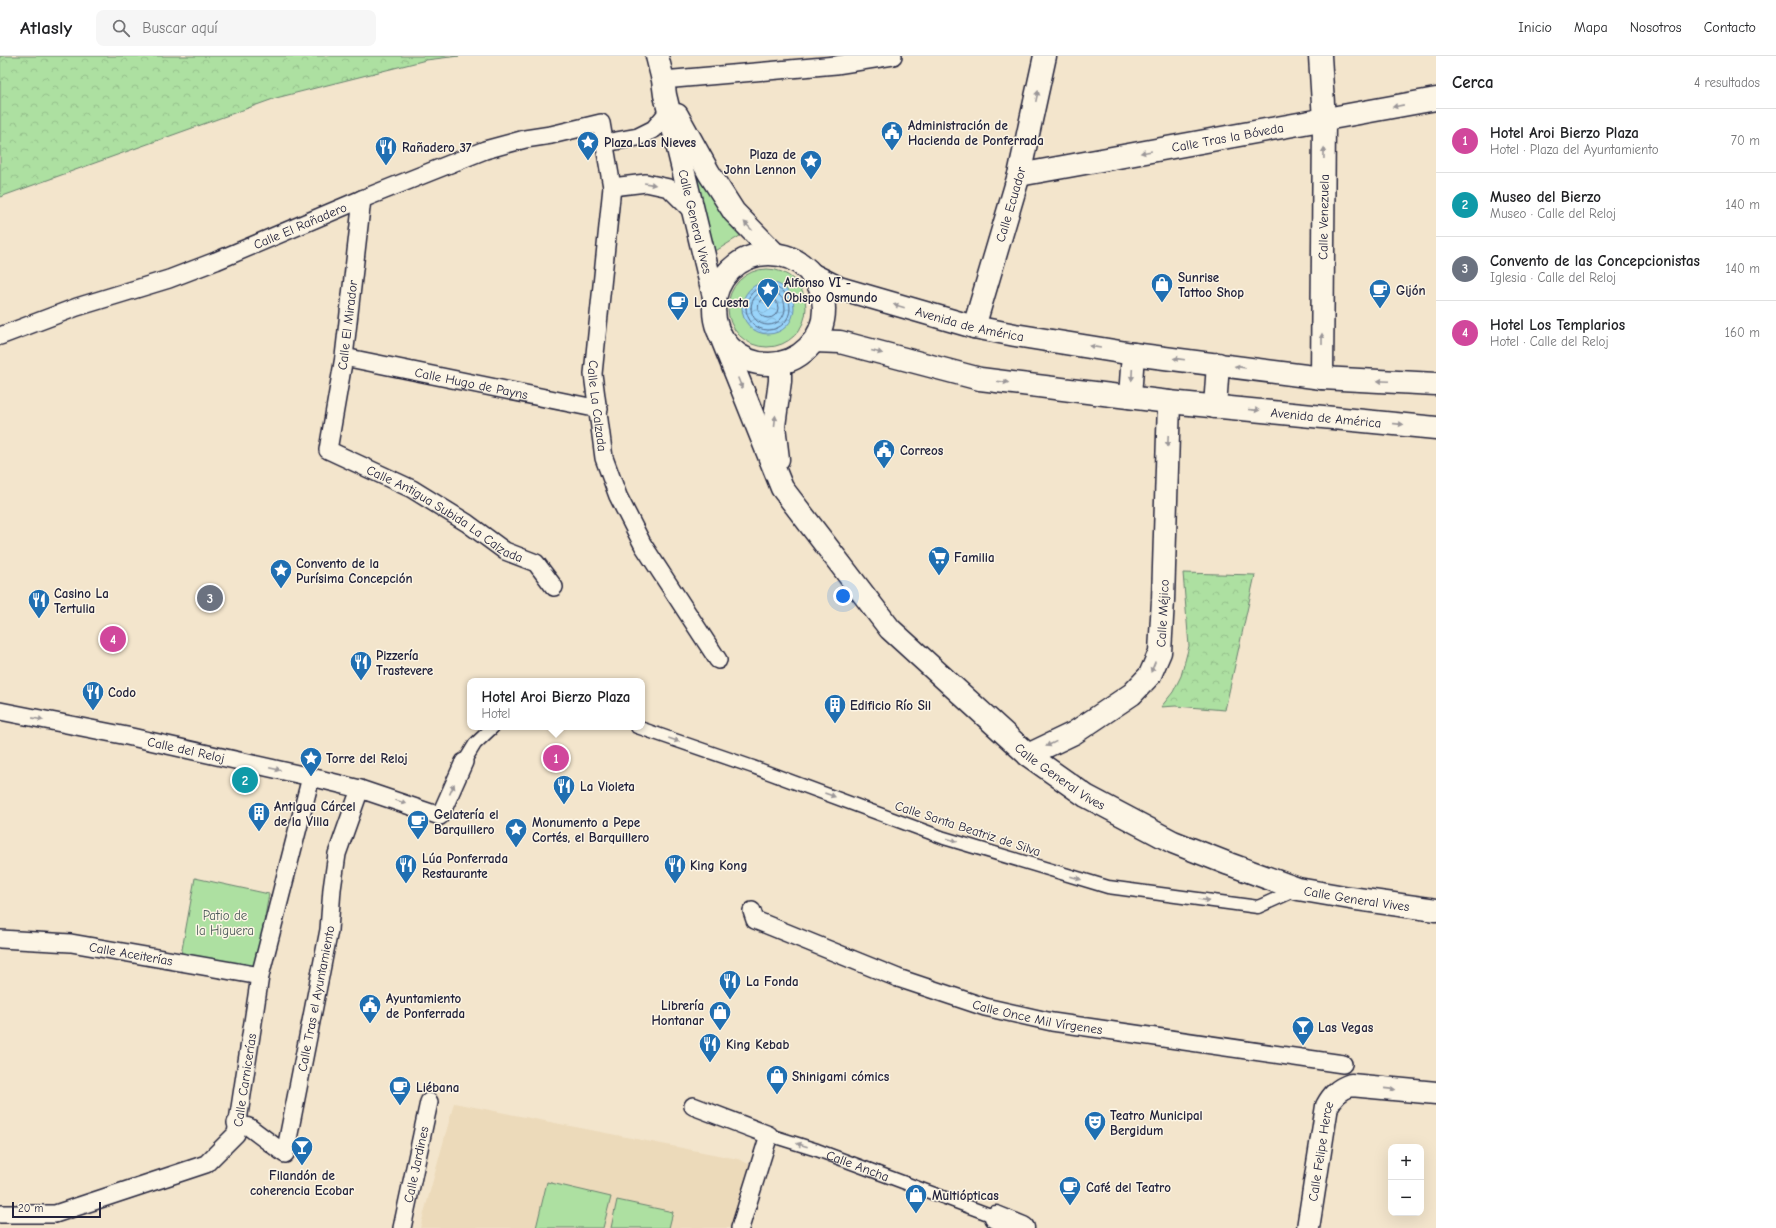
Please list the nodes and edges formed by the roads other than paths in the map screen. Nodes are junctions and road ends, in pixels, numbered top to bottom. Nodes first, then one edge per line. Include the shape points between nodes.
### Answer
1 (657, 56) edge
2 (893, 56) edge
3 (1045, 56) edge
4 (1320, 56) edge
5 (666, 95) junction
6 (1436, 99) edge
7 (1324, 120) junction
8 (601, 123) joint
9 (605, 143) junction
10 (1020, 175) junction
11 (612, 187) junction
12 (362, 199) junction
13 (692, 211) junction
14 (774, 254) junction
15 (811, 274) junction
16 (714, 301) junction
17 (974, 327) junction
18 (720, 334) junction
19 (0, 336) edge
20 (814, 342) junction
21 (1133, 354) junction
22 (344, 357) junction
23 (780, 363) junction
24 (1218, 364) junction
25 (1322, 378) junction
26 (1436, 384) edge
27 (1130, 397) junction
28 (1169, 402) junction
29 (1216, 407) junction
30 (599, 409) junction
31 (1436, 428) edge
32 (328, 450) joint
33 (782, 488) junction
34 (554, 587) dead end
35 (718, 660) dead end
36 (0, 711) edge
37 (489, 730) edge
38 (645, 730) edge
39 (1028, 755) junction
40 (464, 762) joint
41 (311, 777) junction
42 (360, 788) junction
43 (1298, 889) junction
44 (1436, 910) edge
45 (752, 911) dead end
46 (0, 939) edge
47 (260, 976) junction
48 (1343, 1064) dead end
49 (1436, 1093) edge
50 (429, 1102) dead end
51 (693, 1106) dead end
52 (236, 1123) junction
53 (769, 1135) junction
54 (0, 1214) edge
55 (996, 1217) joint
56 (56, 1221) edge
57 (402, 1228) edge
58 (740, 1228) edge
59 (1023, 1228) edge
60 (1308, 1228) edge

1 - 5 street, Calle General Vives
2 - 5 street
10 -> 3 street, Calle Ecuador
4 - 7 street, Calle Venezuela
5 - 9 street via 654,129 638,137
5 - 13 street, Calle General Vives
14 -> 5 street, Calle General Vives via 734,212
6 -> 7 street, Calle Tras la Bóveda
7 -> 10 street, Calle Tras la Bóveda
25 -> 7 street, Calle Venezuela
8 - 9 street, Calle La Calzada
8 - 12 street, Calle El Rañadero via 486,150
9 - 11 street, Calle La Calzada
10 - 17 street, Calle Ecuador
11 -> 13 street via 646,183 669,188
11 - 30 street, Calle La Calzada via 593,374
12 - 19 street, Calle El Rañadero via 209,264 77,307
12 - 22 street, Calle El Mirador
13 - 16 street, Calle General Vives
14 - 15 street via 797,261
14 - 16 street via 746,259 731,269 722,281
17 -> 15 street, Avenida de América via 839,288
15 - 20 street via 822,293 824,312 821,329
16 - 18 street via 715,319
21 -> 17 street, Avenida de América
18 - 23 street via 743,358 756,363
18 -> 33 street, Calle General Vives
20 - 23 street via 798,356
20 -> 27 street, Avenida de América via 840,342 980,379
24 -> 21 street, Avenida de América
21 -> 27 street
22 - 30 street, Calle Hugo de Payns
22 - 32 street, Calle El Mirador
33 -> 23 street via 774,426
25 -> 24 street, Avenida de América
24 - 29 street
26 -> 25 street, Avenida de América
27 - 28 street, Avenida de América
28 - 29 street, Avenida de América
28 -> 39 street, Calle Méjico via 1160,652 1150,675 1132,694 1074,733
29 -> 31 street, Avenida de América
30 - 35 street, Calle La Calzada via 604,458 618,496 643,545
32 - 34 street, Calle Antigua Subida La Calzada via 412,489 467,523 505,551 536,563
33 - 39 street, Calle General Vives via 890,629
36 -> 41 street, Calle del Reloj
37 - 40 lane via 475,744
38 -> 43 lane, Calle Santa Beatriz de Silva via 944,838 1108,887 1258,907
39 - 43 street, Calle General Vives via 1086,796 1173,842
42 -> 40 street, Calle del Reloj via 440,816
41 - 42 street, Calle del Reloj
41 - 47 street, Calle Carnicerías
42 - 52 street, Calle Tras el Ayuntamiento via 337,854 329,930 285,1154 249,1127
43 - 44 street, Calle General Vives
45 - 48 street, Calle Once Mil Vírgenes via 755,920 898,978 985,1007 1052,1022
46 - 47 street, Calle Aceiterías via 71,943
47 - 52 street, Calle Carnicerías
60 -> 49 street, Calle Felipe Herce via 1318,1152 1327,1106 1332,1097 1340,1089 1351,1085
50 - 57 street, Calle Jardines
51 - 53 street, Calle Ancha
52 - 56 street, Calle Carnicerías via 236,1134 206,1164
55 -> 53 lane, Calle Ancha
53 - 58 street
54 - 56 street, Calle Carnicerías
55 - 59 street, Calle Ancha

